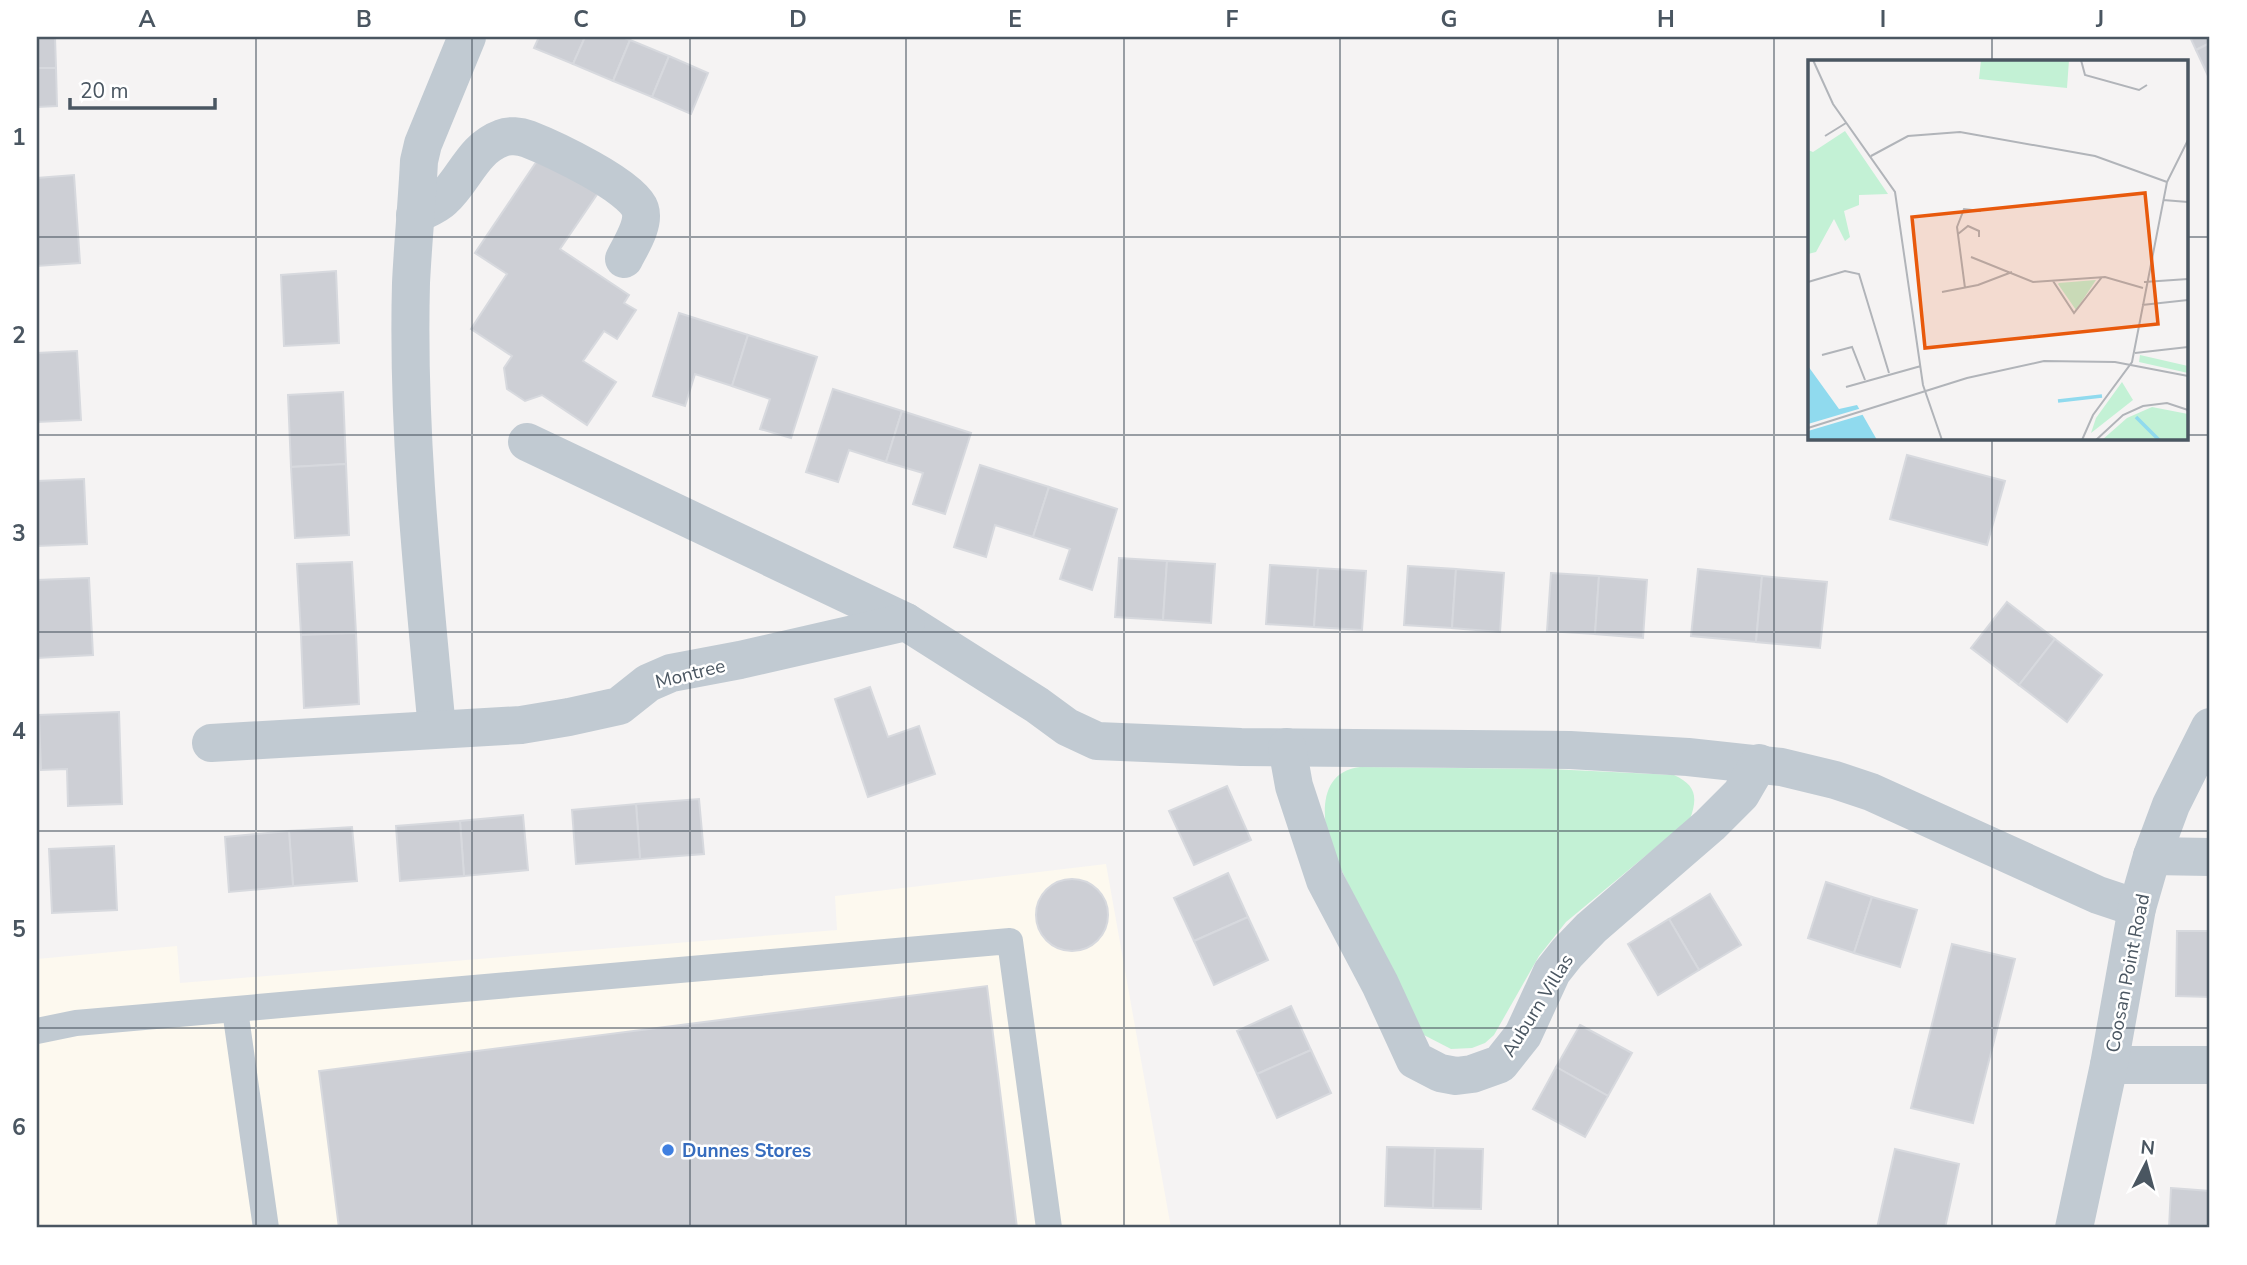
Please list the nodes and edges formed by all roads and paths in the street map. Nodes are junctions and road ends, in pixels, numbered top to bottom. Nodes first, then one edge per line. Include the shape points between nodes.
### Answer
1 (467, 37) edge
2 (415, 215) junction
3 (624, 259) dead end
4 (527, 442) dead end
5 (906, 622) junction
6 (2210, 727) edge
7 (437, 729) junction
8 (211, 743) dead end
9 (1287, 747) junction
10 (1759, 763) junction
11 (2152, 856) junction
12 (2210, 857) edge
13 (2137, 908) junction
14 (235, 1010) junction
15 (37, 1031) edge
16 (2109, 1065) junction
17 (2210, 1065) edge
18 (266, 1228) edge
19 (1049, 1228) edge
20 (2074, 1228) edge

1 - 2 street via 423,144
2 - 3 street via 443,200 473,158 493,141 506,136 526,138 617,183 634,198 641,210 639,228
2 - 7 street via 412,378
4 - 5 street
5 - 7 street, Montree via 671,674 648,682 619,706 600,711 521,725
5 - 9 street via 1097,741
6 - 11 street, Coosan Point Road via 2171,805
7 - 8 street, Montree
9 - 10 street via 1570,750
9 - 10 street, Auburn Villas via 1294,786 1325,880 1415,1060 1456,1076 1500,1064 1523,1035 1552,972 1567,953 1741,794
10 - 13 street via 1835,779 1871,792 2098,895
11 - 12 street
11 - 13 street, Coosan Point Road
13 - 16 street, Coosan Point Road
14 - 15 lane via 76,1023
14 - 18 lane
14 - 19 lane via 1010,941
16 - 17 street
16 - 20 street, Coosan Point Road

